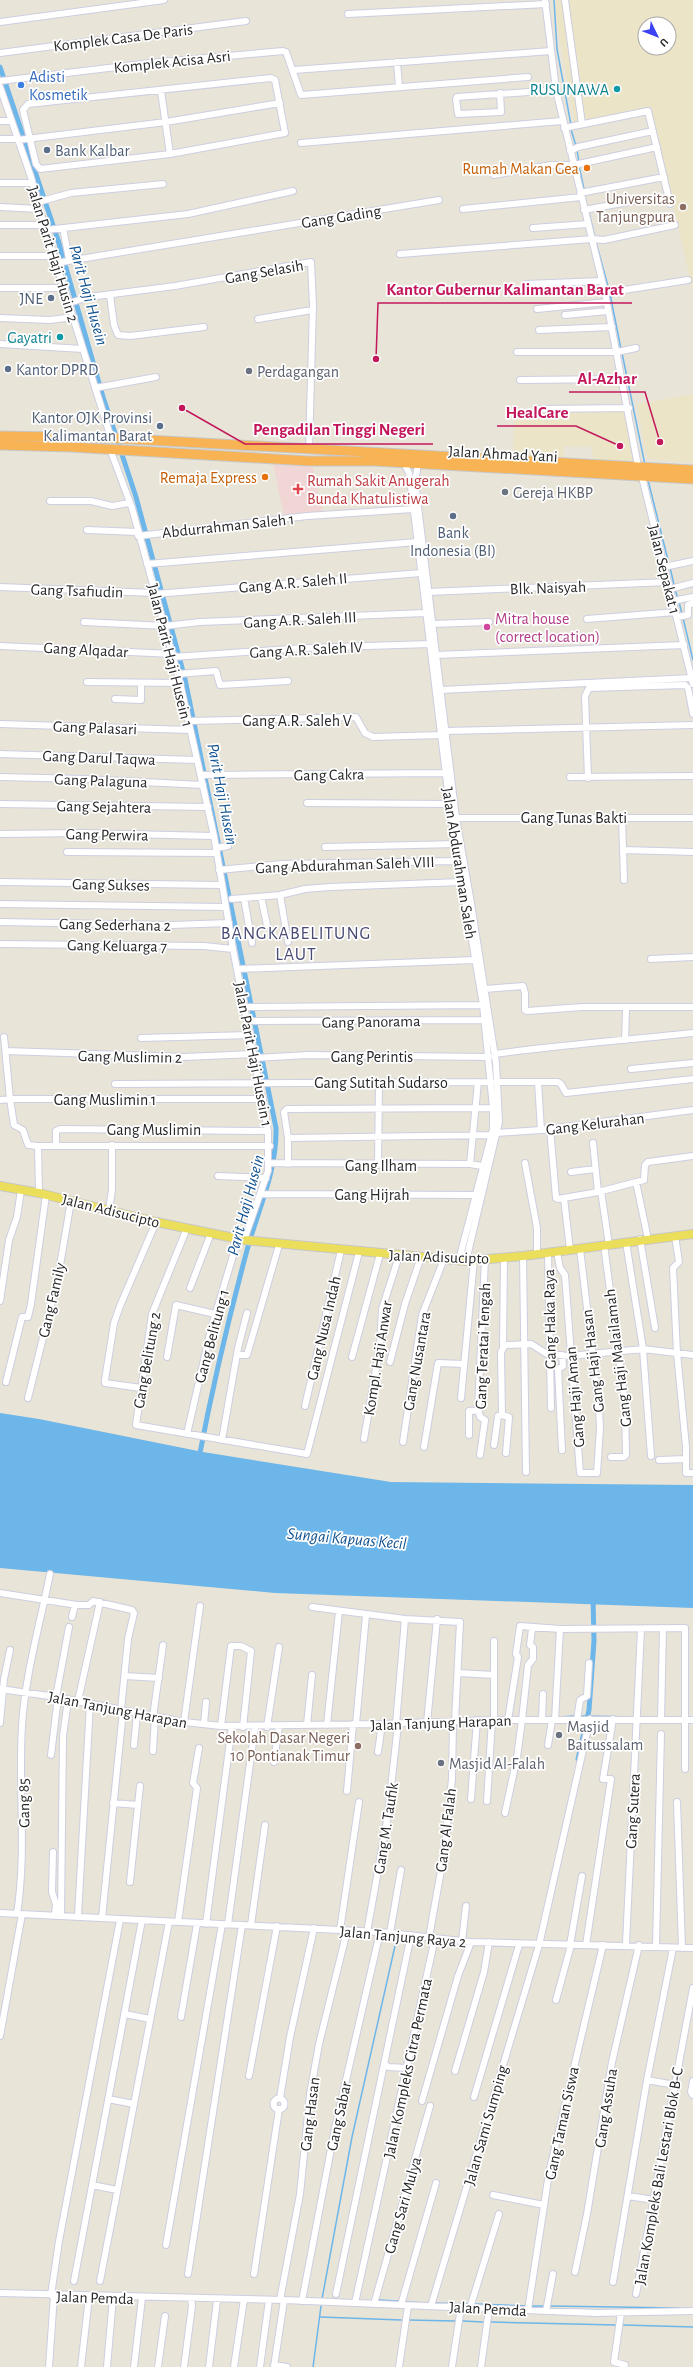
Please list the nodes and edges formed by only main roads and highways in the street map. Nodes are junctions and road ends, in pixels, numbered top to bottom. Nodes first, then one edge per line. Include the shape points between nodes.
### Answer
1 (0, 436) edge
2 (0, 445) edge
3 (271, 448) junction
4 (270, 459) junction
5 (602, 464) junction
6 (693, 470) edge
7 (602, 474) junction
8 (647, 474) junction
9 (693, 479) edge
10 (0, 1186) edge
11 (693, 1234) edge

1 - 3 highway, Jalan Ahmad Yani via 102,438
2 - 4 highway, Jalan Ahmad Yani
3 - 4 highway
3 - 5 highway, Jalan Ahmad Yani
4 - 7 highway, Jalan Ahmad Yani via 404,463
5 - 7 highway
5 - 8 highway, Jalan Ahmad Yani via 640,466
6 - 8 highway, Jalan Ahmad Yani
7 - 8 highway, Jalan Ahmad Yani
8 - 9 highway, Jalan Ahmad Yani
10 - 11 main road, Jalan Adisucipto via 243,1239 279,1245 399,1256 466,1260 504,1258

